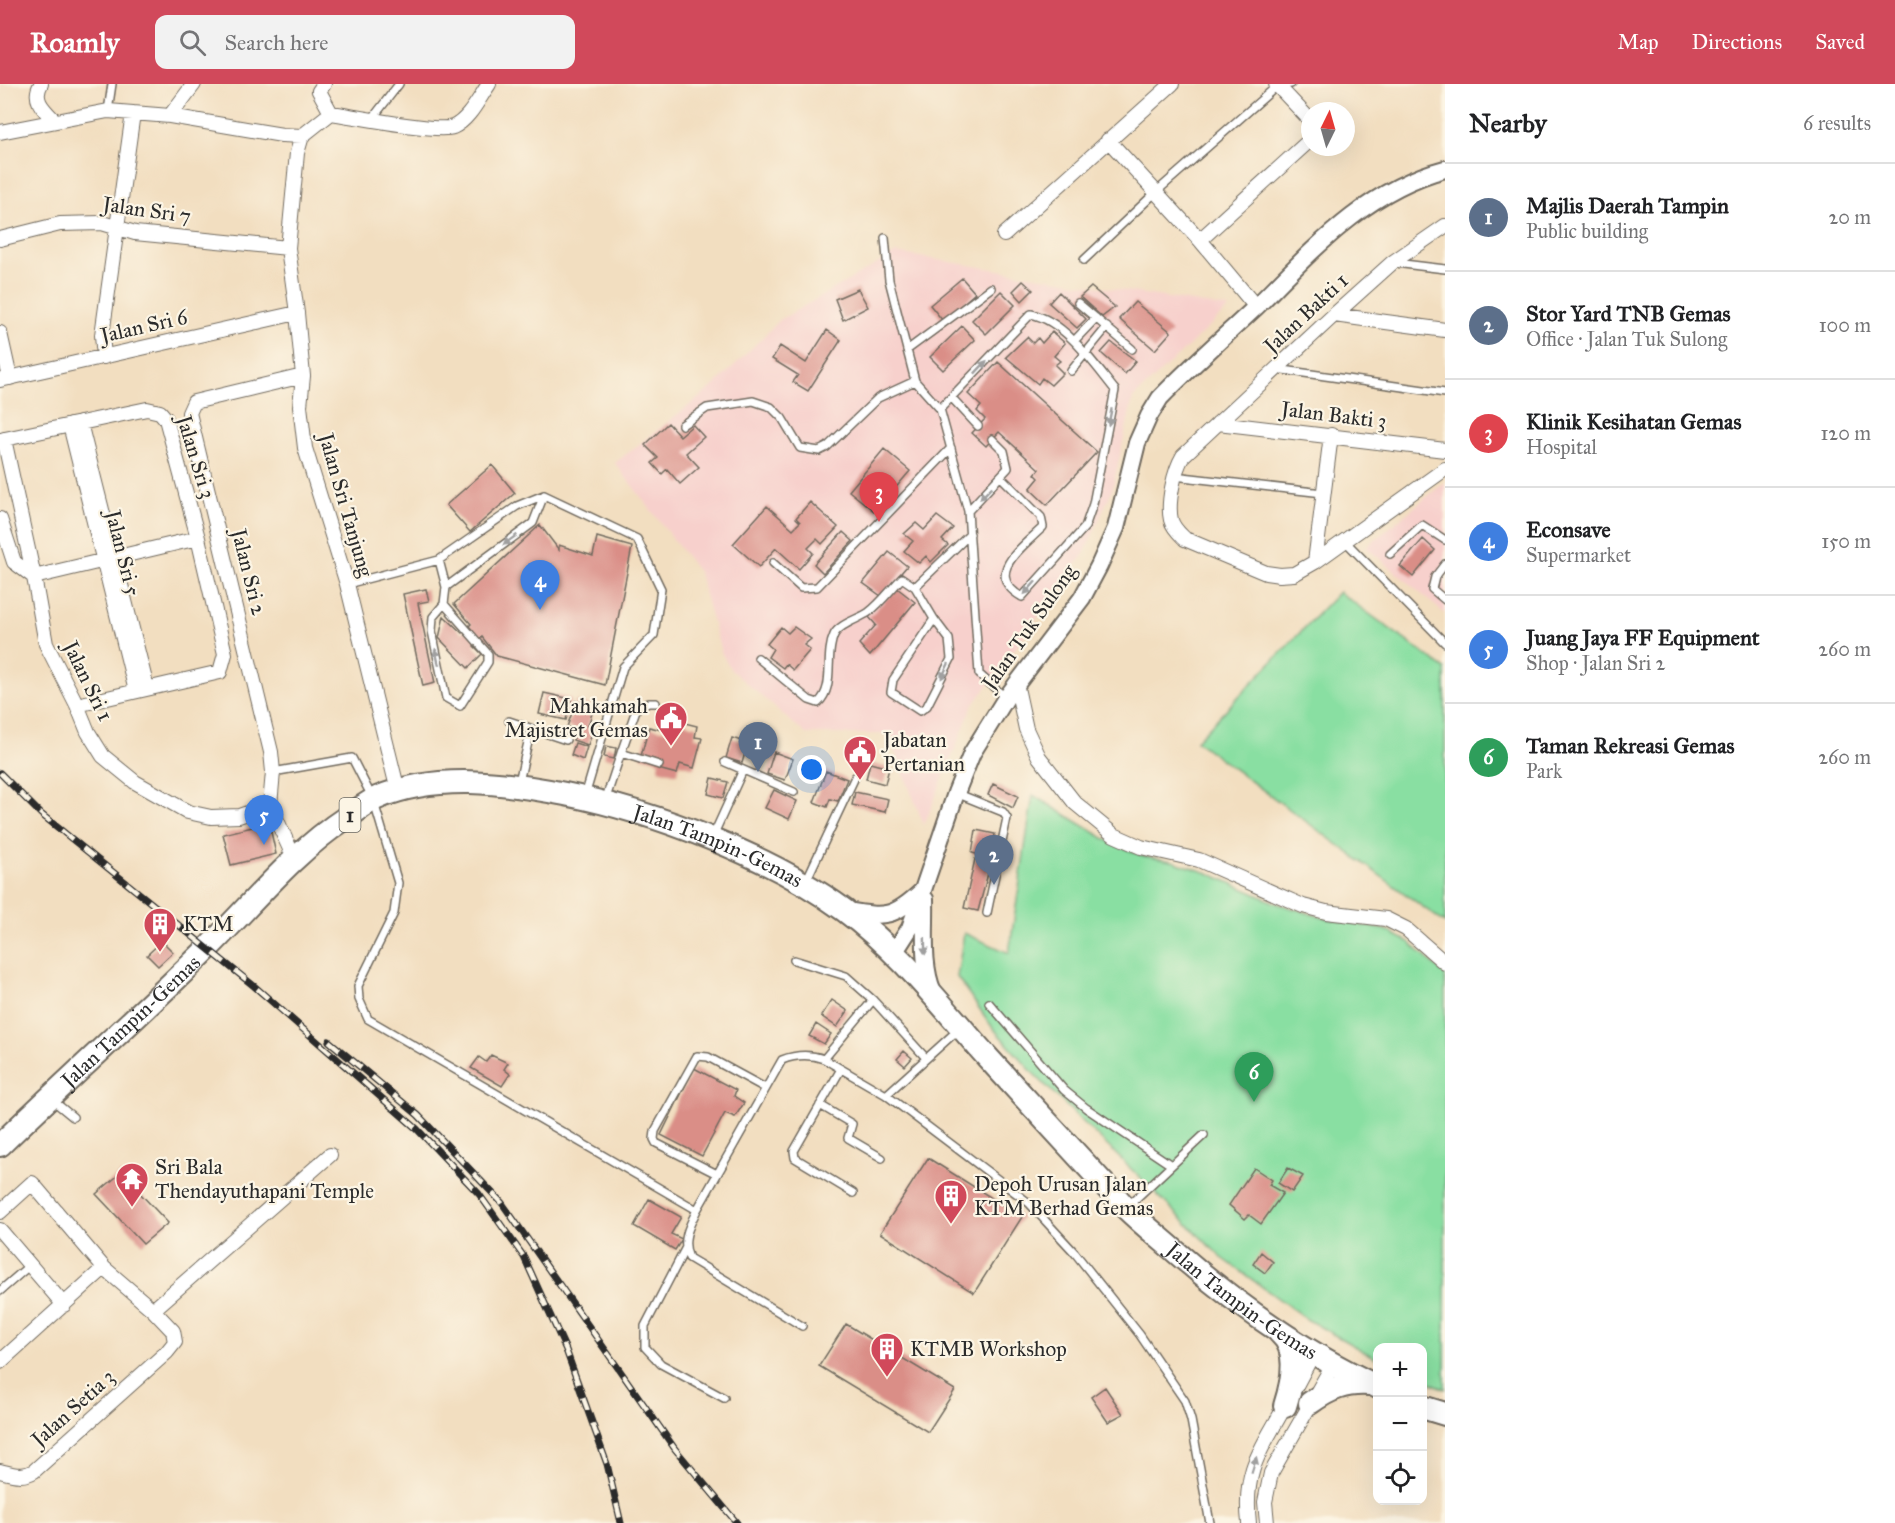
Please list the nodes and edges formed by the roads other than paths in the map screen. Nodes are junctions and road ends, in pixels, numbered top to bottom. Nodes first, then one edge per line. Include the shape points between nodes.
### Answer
1 (41, 84) edge
2 (112, 84) edge
3 (194, 84) edge
4 (399, 84) edge
5 (489, 84) edge
6 (1172, 84) edge
7 (1281, 84) edge
8 (319, 86) edge
9 (1301, 109) edge
10 (108, 111) junction
11 (133, 113) junction
12 (331, 113) junction
13 (170, 116) junction
14 (372, 119) junction
15 (54, 120) junction
16 (0, 132) edge
17 (302, 136) junction
18 (1108, 140) junction
19 (1301, 148) edge
20 (1445, 169) edge
21 (1156, 192) junction
22 (1445, 226) edge
23 (117, 227) junction
24 (1004, 235) dead end
25 (885, 238) dead end
26 (0, 239) edge
27 (1200, 240) junction
28 (288, 248) junction
29 (1084, 260) dead end
30 (1393, 262) junction
31 (1445, 269) edge
32 (991, 288) dead end
33 (1078, 303) dead end
34 (1256, 306) junction
35 (297, 313) junction
36 (1334, 315) junction
37 (1096, 318) junction
38 (1107, 327) junction
39 (1445, 330) edge
40 (0, 333) edge
41 (1074, 341) junction
42 (1132, 349) dead end
43 (907, 350) junction
44 (1086, 351) junction
45 (104, 357) junction
46 (1276, 369) junction
47 (1071, 371) dead end
48 (303, 376) junction
49 (5, 379) edge
50 (915, 381) junction
51 (1445, 393) edge
52 (952, 398) junction
53 (940, 409) junction
54 (1218, 423) junction
55 (75, 424) junction
56 (682, 425) dead end
57 (978, 426) dead end
58 (1330, 435) junction
59 (2, 439) edge
60 (992, 439) dead end
61 (951, 448) junction
62 (1445, 450) edge
63 (1445, 469) edge
64 (1174, 476) junction
65 (1001, 477) junction
66 (1323, 493) junction
67 (544, 495) junction
68 (968, 511) junction
69 (0, 519) edge
70 (969, 534) junction
71 (198, 538) junction
72 (1445, 540) edge
73 (1342, 544) junction
74 (1390, 554) dead end
75 (109, 560) junction
76 (439, 560) junction
77 (1315, 562) junction
78 (773, 563) dead end
79 (1445, 564) edge
80 (34, 577) junction
81 (347, 584) junction
82 (446, 587) junction
83 (915, 587) junction
84 (1445, 600) edge
85 (444, 604) junction
86 (934, 619) junction
87 (1445, 643) edge
88 (758, 658) dead end
89 (1016, 683) junction
90 (141, 689) junction
91 (1006, 698) junction
92 (656, 703) dead end
93 (77, 705) junction
94 (509, 721) dead end
95 (531, 729) junction
96 (566, 740) dead end
97 (621, 753) junction
98 (725, 762) dead end
99 (659, 765) dead end
100 (743, 770) junction
101 (273, 772) junction
102 (855, 777) dead end
103 (518, 785) junction
104 (398, 791) junction
105 (794, 792) dead end
106 (956, 793) junction
107 (373, 800) junction
108 (594, 801) junction
109 (270, 805) junction
110 (711, 840) junction
111 (295, 860) junction
112 (804, 885) junction
113 (924, 889) junction
114 (845, 910) junction
115 (987, 914) dead end
116 (894, 953) junction
117 (794, 960) dead end
118 (1445, 963) edge
119 (873, 1000) junction
120 (937, 1000) junction
121 (989, 1003) dead end
122 (960, 1028) junction
123 (926, 1058) junction
124 (824, 1059) junction
125 (841, 1069) junction
126 (765, 1088) junction
127 (886, 1095) junction
128 (50, 1097) junction
129 (820, 1106) junction
130 (73, 1117) dead end
131 (1204, 1135) dead end
132 (0, 1145) edge
133 (330, 1155) dead end
134 (882, 1158) dead end
135 (1171, 1165) junction
136 (717, 1174) junction
137 (853, 1193) dead end
138 (1126, 1208) junction
139 (697, 1210) junction
140 (0, 1212) edge
141 (0, 1230) edge
142 (685, 1250) junction
143 (30, 1265) junction
144 (104, 1268) junction
145 (0, 1291) edge
146 (64, 1305) junction
147 (153, 1310) junction
148 (802, 1326) dead end
149 (1280, 1333) junction
150 (1314, 1352) junction
151 (0, 1362) edge
152 (1334, 1364) junction
153 (1373, 1385) edge
154 (1373, 1386) edge
155 (724, 1398) dead end
156 (1310, 1403) junction
157 (1285, 1406) junction
158 (1427, 1409) edge
159 (1445, 1414) edge
160 (0, 1471) edge
161 (1210, 1523) edge
162 (1249, 1523) edge
163 (1267, 1523) edge

1 - 15 street via 37,99
2 - 10 lane
3 - 13 street
4 - 14 lane
5 - 14 street via 463,120 451,128
6 - 18 street
7 - 9 street
7 - 21 lane
8 - 12 street
10 - 11 street
10 - 15 street
11 - 13 street
11 - 23 street
12 - 14 street
12 - 17 street
13 - 17 street
15 - 16 street
17 - 28 street, Jalan Sri Tanjung
18 - 21 street
18 - 24 street
19 - 27 street
20 - 34 street, Jalan Tuk Sulong via 1399,187 1340,224
21 - 27 street
21 - 29 lane
22 - 30 street, Jalan Bakti 1
23 - 26 street, Jalan Sri 7 via 102,223 60,224
23 - 28 street, Jalan Sri 7 via 135,233
23 - 45 street via 102,335
25 - 43 lane via 889,280
27 - 34 street
28 - 35 street, Jalan Sri Tanjung
30 - 31 lane
30 - 36 street, Jalan Bakti 1
32 - 43 lane
33 - 37 lane
34 - 89 street, Jalan Tuk Sulong via 1178,380 1149,416 1137,443 1116,528 1099,566 1082,598
35 - 45 street, Jalan Sri 6
35 - 48 street, Jalan Sri Tanjung
36 - 39 street
36 - 46 street, Jalan Bakti 1
37 - 38 lane
37 - 41 lane
38 - 42 lane
38 - 44 lane
40 - 49 street
41 - 44 lane
52 -> 41 lane via 1031,314 1042,316
43 - 50 lane
44 - 47 lane
44 -> 65 lane via 1115,390 1093,504 1085,527 1022,597 1012,591 1004,573 1006,564 1043,527 1041,517
45 - 49 street, Jalan Sri 6
46 - 51 lane
46 - 54 street, Jalan Bakti 1
48 - 81 street, Jalan Sri Tanjung via 300,406 305,448
48 - 101 street, Jalan Sri 2 via 194,402 189,413
50 - 53 lane
50 - 56 lane via 878,398 819,451 800,448 771,407 753,401 707,408
52 - 53 lane
52 - 57 lane
53 - 61 lane
54 - 58 street, Jalan Bakti 3
54 - 64 street, Jalan Bakti 1 via 1183,456
55 - 59 street, Jalan Sri 3
55 - 71 street, Jalan Sri 3 via 147,409 160,411 166,419
55 - 75 street, Jalan Sri 5
58 - 62 street, Jalan Bakti 3
58 - 66 street
59 - 80 street, Jalan Sri 1
60 - 65 lane via 1004,451 1008,468
61 - 68 lane
61 - 78 lane via 817,587 801,588
63 - 73 street
64 - 66 lane
64 - 77 street via 1171,522 1185,539 1266,573 1294,574
65 -> 68 lane
66 - 77 street
67 - 76 lane via 517,506
67 -> 82 lane via 533,523
67 - 108 lane via 637,539 661,589 654,635 622,667
68 - 70 lane
69 - 80 street via 14,562
70 - 83 lane
70 - 91 lane via 979,674
71 - 75 street
71 - 90 street, Jalan Sri 3 via 225,654 220,672
72 - 74 lane via 1422,525
73 - 77 street
73 - 87 lane
75 - 80 street
75 - 90 street, Jalan Sri 5
76 - 81 lane
76 - 82 lane
79 - 84 lane via 1432,589
80 - 93 street, Jalan Sri 1 via 46,644
81 - 104 street, Jalan Sri Tanjung
82 - 85 lane
83 - 86 lane
83 - 88 lane via 902,578 869,612 835,631 829,647 827,689 818,703
85 -> 85 lane via 488,654 488,662 460,706 446,698 432,631 433,617
86 -> 86 lane via 949,639 951,659 927,706 920,711 891,692 893,680
89 - 91 street, Jalan Tuk Sulong
89 - 118 street via 1026,729 1039,758 1075,803 1109,831 1141,847 1199,860 1303,906 1386,919 1406,928
90 - 93 street, Jalan Sri 3
91 - 106 street, Jalan Tuk Sulong via 972,753
92 - 97 lane via 637,707
93 - 109 street, Jalan Sri 1 via 103,756 135,782 188,812 211,817 238,816
94 - 95 lane
95 - 96 lane
95 - 103 lane
97 - 99 lane
97 - 108 lane
98 - 100 lane
100 - 105 lane
100 - 110 lane
101 - 107 lane via 352,758
101 - 109 street, Jalan Sri 2
102 - 112 lane
103 - 104 highway, Jalan Tampin-Gemas / 1 via 444,782
103 - 108 highway, Jalan Tampin-Gemas / 1
104 - 107 highway, Jalan Tampin-Gemas / 1
106 - 113 street, Jalan Tuk Sulong
106 - 115 lane via 1003,812 1007,818
107 - 111 highway, Jalan Tampin-Gemas / 1 via 332,827
107 - 139 lane via 398,884 394,913 358,986 358,999 368,1018
108 - 110 highway, Jalan Tampin-Gemas / 1
109 - 111 street, Jalan Sri 2
110 - 112 highway, Jalan Tampin-Gemas / 1 via 758,859
111 - 128 highway, Jalan Tampin-Gemas / 1
112 - 114 highway, Jalan Tampin-Gemas / 1
113 - 114 street via 896,912 882,915
113 - 116 street, Jalan Tuk Sulong via 910,928
113 -> 120 street via 927,972
114 - 116 highway, Jalan Tampin-Gemas / 1
116 - 120 highway, Jalan Tampin-Gemas / 1
117 - 119 lane via 846,976
119 - 123 lane
119 - 124 lane
120 - 122 highway, Jalan Tampin-Gemas / 1
121 - 135 lane via 1064,1090
122 - 123 lane
122 - 138 highway, Jalan Tampin-Gemas / 1
123 - 127 lane
124 - 125 lane
124 - 126 lane via 814,1056 782,1060
125 - 127 lane
125 - 129 lane
126 - 136 lane
126 - 136 lane via 708,1057 697,1056 655,1131 656,1143
127 - 161 lane via 1029,1203 1075,1253 1140,1335 1185,1401
128 - 130 lane
128 - 132 highway, Jalan Tampin-Gemas / 1
129 - 134 lane via 852,1124 848,1138
129 - 137 lane via 794,1150 795,1158
131 - 135 lane
133 - 147 street
135 - 138 lane
136 - 139 lane
138 - 149 highway, Jalan Tampin-Gemas / 1 via 1201,1273
139 - 142 lane via 687,1232
140 - 144 street via 32,1183
141 - 143 street
142 - 148 lane via 689,1258
142 - 155 lane via 645,1326 645,1347 661,1364
143 - 145 lane
143 - 146 street
144 - 146 street
144 - 147 street
146 - 151 street
147 - 160 street, Jalan Setia 3 via 173,1331 175,1342 167,1352 34,1471 21,1476
149 - 150 highway, Jalan Tampin-Gemas / 1
149 - 157 highway via 1287,1338 1292,1361 1291,1388
150 - 152 highway, Jalan Tampin-Gemas / 1
150 - 157 street
152 - 153 highway, Jalan Tampin-Gemas / 1
152 - 156 street
154 - 156 highway via 1344,1385
156 - 163 street via 1271,1473 1265,1502
162 -> 157 street via 1252,1470 1258,1451
158 - 159 highway

